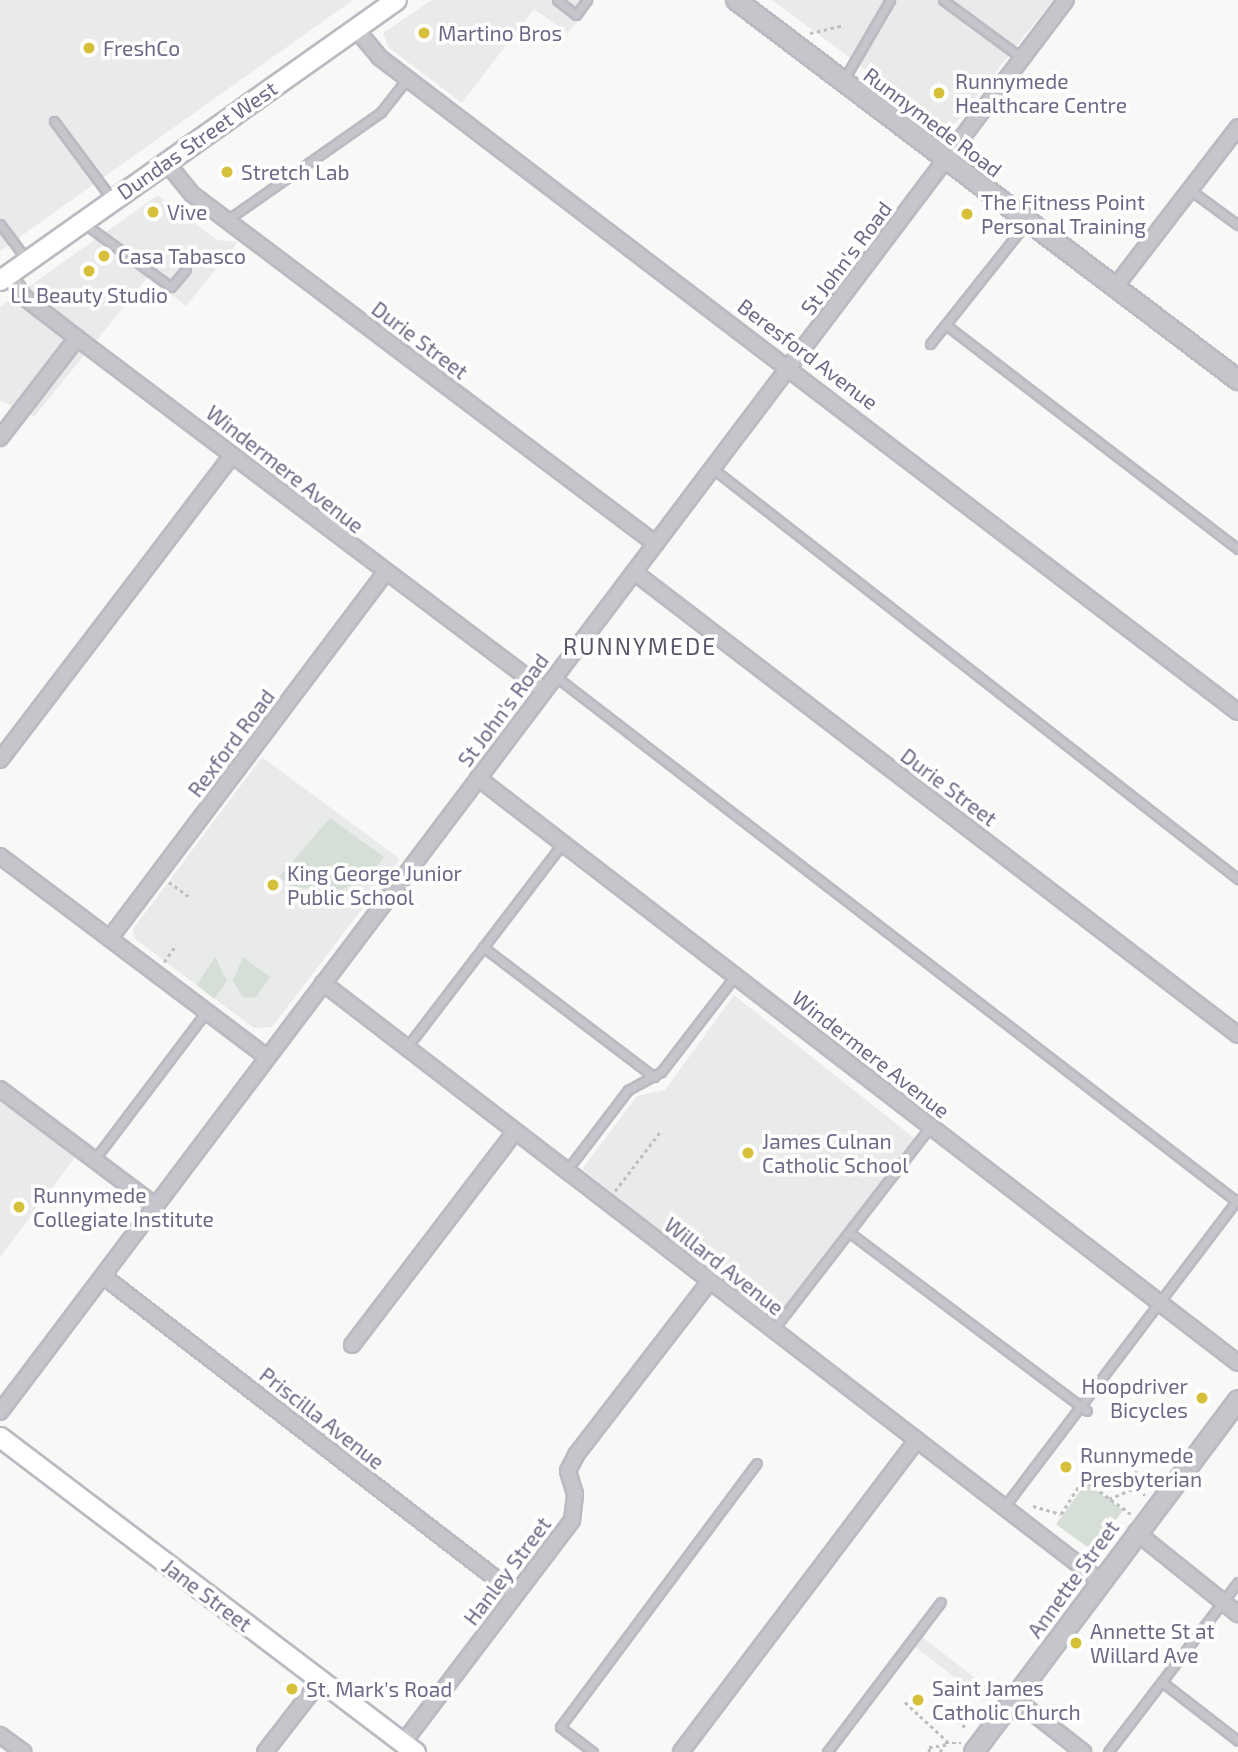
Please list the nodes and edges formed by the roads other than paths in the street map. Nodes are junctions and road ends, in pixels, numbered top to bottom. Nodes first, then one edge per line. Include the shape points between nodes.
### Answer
1 (396, 0) edge
2 (557, 0) edge
3 (587, 0) edge
4 (736, 0) edge
5 (890, 0) edge
6 (943, 0) edge
7 (1066, 0) edge
8 (355, 28) junction
9 (1023, 59) junction
10 (407, 78) junction
11 (843, 81) junction
12 (54, 121) dead end
13 (1238, 127) edge
14 (947, 160) junction
15 (166, 162) junction
16 (1190, 190) junction
17 (113, 200) junction
18 (227, 220) junction
19 (82, 222) junction
20 (1027, 222) junction
21 (0, 223) edge
22 (1238, 225) edge
23 (27, 261) junction
24 (186, 269) dead end
25 (4, 277) edge
26 (1115, 287) junction
27 (946, 325) junction
28 (76, 338) junction
29 (930, 344) dead end
30 (790, 366) junction
31 (1238, 380) edge
32 (0, 438) edge
33 (232, 455) junction
34 (712, 468) junction
35 (656, 544) junction
36 (1238, 549) edge
37 (634, 572) junction
38 (385, 573) junction
39 (555, 676) junction
40 (544, 690) junction
41 (1238, 712) edge
42 (0, 760) edge
43 (478, 778) junction
44 (562, 844) junction
45 (0, 856) edge
46 (1238, 878) edge
47 (110, 938) junction
48 (483, 947) junction
49 (735, 976) junction
50 (323, 983) junction
51 (207, 1011) junction
52 (1238, 1035) edge
53 (407, 1047) junction
54 (267, 1057) junction
55 (654, 1077) junction
56 (0, 1089) edge
57 (930, 1127) junction
58 (515, 1132) junction
59 (94, 1160) junction
60 (567, 1170) junction
61 (1237, 1200) edge
62 (156, 1206) junction
63 (849, 1233) junction
64 (103, 1276) junction
65 (709, 1282) junction
66 (1163, 1305) junction
67 (773, 1331) junction
68 (352, 1345) dead end
69 (1238, 1363) edge
70 (1238, 1401) edge
71 (1085, 1409) junction
72 (0, 1412) edge
73 (0, 1437) edge
74 (917, 1440) junction
75 (757, 1463) dead end
76 (1004, 1507) junction
77 (1133, 1523) junction
78 (1100, 1581) junction
79 (1238, 1582) edge
80 (516, 1594) junction
81 (942, 1602) dead end
82 (1223, 1602) junction
83 (1238, 1614) edge
84 (320, 1681) junction
85 (1162, 1682) junction
86 (1014, 1698) junction
87 (0, 1735) edge
88 (1238, 1741) edge
89 (409, 1748) edge
90 (23, 1752) edge
91 (265, 1752) edge
92 (593, 1752) edge
93 (681, 1752) edge
94 (827, 1752) edge
95 (974, 1752) edge
96 (1083, 1752) edge
97 (1108, 1752) edge

1 - 8 main road, Dundas Street West
2 - 3 lane via 576,15
4 - 11 street, Runnymede Road
5 - 11 lane
6 - 9 lane
7 - 9 street, St John's Road
8 - 10 street, Beresford Avenue
8 - 15 main road, Dundas Street West
9 - 14 street, St John's Road
10 - 18 lane via 381,112
10 - 30 street, Beresford Avenue
11 - 14 street, Runnymede Road
12 - 17 lane
13 - 16 street
14 - 20 street, Runnymede Road
14 - 30 street, St John's Road
15 - 17 main road, Dundas Street West
15 - 18 street, Durie Street via 192,194
16 - 22 lane
16 - 26 street
17 - 19 main road, Dundas Street West
18 - 35 street, Durie Street
19 - 23 main road, Dundas Street West
19 - 24 lane via 171,287
20 - 26 street, Runnymede Road
20 - 27 lane
21 - 23 lane
23 - 25 main road, Dundas Street West
25 - 28 street, Windermere Avenue
26 - 31 street, Runnymede Road
27 - 29 lane
27 - 36 lane
28 - 32 street
28 - 33 street, Windermere Avenue
30 - 34 street, St John's Road
30 - 41 street, Beresford Avenue
33 - 38 street, Windermere Avenue
33 - 42 street
34 - 35 street, St John's Road
34 - 46 lane
35 - 37 street, St John's Road
37 - 39 street, St John's Road
37 - 52 street, Durie Street
38 - 40 street, Windermere Avenue
38 - 47 street, Rexford Road
39 - 40 street, St John's Road
39 - 61 lane
40 - 43 street, St John's Road
43 - 44 street, Windermere Avenue
43 - 50 street, St John's Road
44 - 48 lane
44 - 49 street, Windermere Avenue
45 - 47 street
47 - 51 street
48 - 53 lane
48 - 55 lane
49 - 55 lane
49 - 57 street, Windermere Avenue
50 - 53 street, Willard Avenue
50 - 54 street, St John's Road
51 - 54 street
51 - 59 lane
53 - 58 street, Willard Avenue
54 - 62 street, St John's Road
55 - 60 lane via 628,1090
56 - 59 street
57 - 63 lane
57 - 66 street, Windermere Avenue
58 - 60 street, Willard Avenue
58 - 68 street
59 - 62 street
60 - 65 street, Willard Avenue
61 - 66 lane
62 - 64 street, St John's Road
63 - 67 lane
63 - 71 lane
64 - 72 street, St John's Road
64 - 80 street, Priscilla Avenue
65 - 67 street, Willard Avenue
65 - 80 street, Hanley Street via 576,1455 568,1471 575,1494 572,1520
66 - 69 street, Windermere Avenue
66 - 71 lane
67 - 74 street, Willard Avenue
70 - 77 street, Annette Street
71 - 76 lane
73 - 84 main road, Jane Street
74 - 76 street, Willard Avenue
74 - 93 street
75 - 92 lane via 559,1727
76 - 78 street, Willard Avenue
77 - 78 street, Annette Street
77 - 82 street
78 - 86 street, Annette Street
79 - 82 lane
80 - 89 street, Hanley Street
81 - 94 lane
82 - 83 street
82 - 85 lane
84 - 89 main road, Jane Street
84 - 91 street
85 - 88 lane
85 - 97 lane
86 - 95 street, Annette Street
86 - 96 street
87 - 90 street

